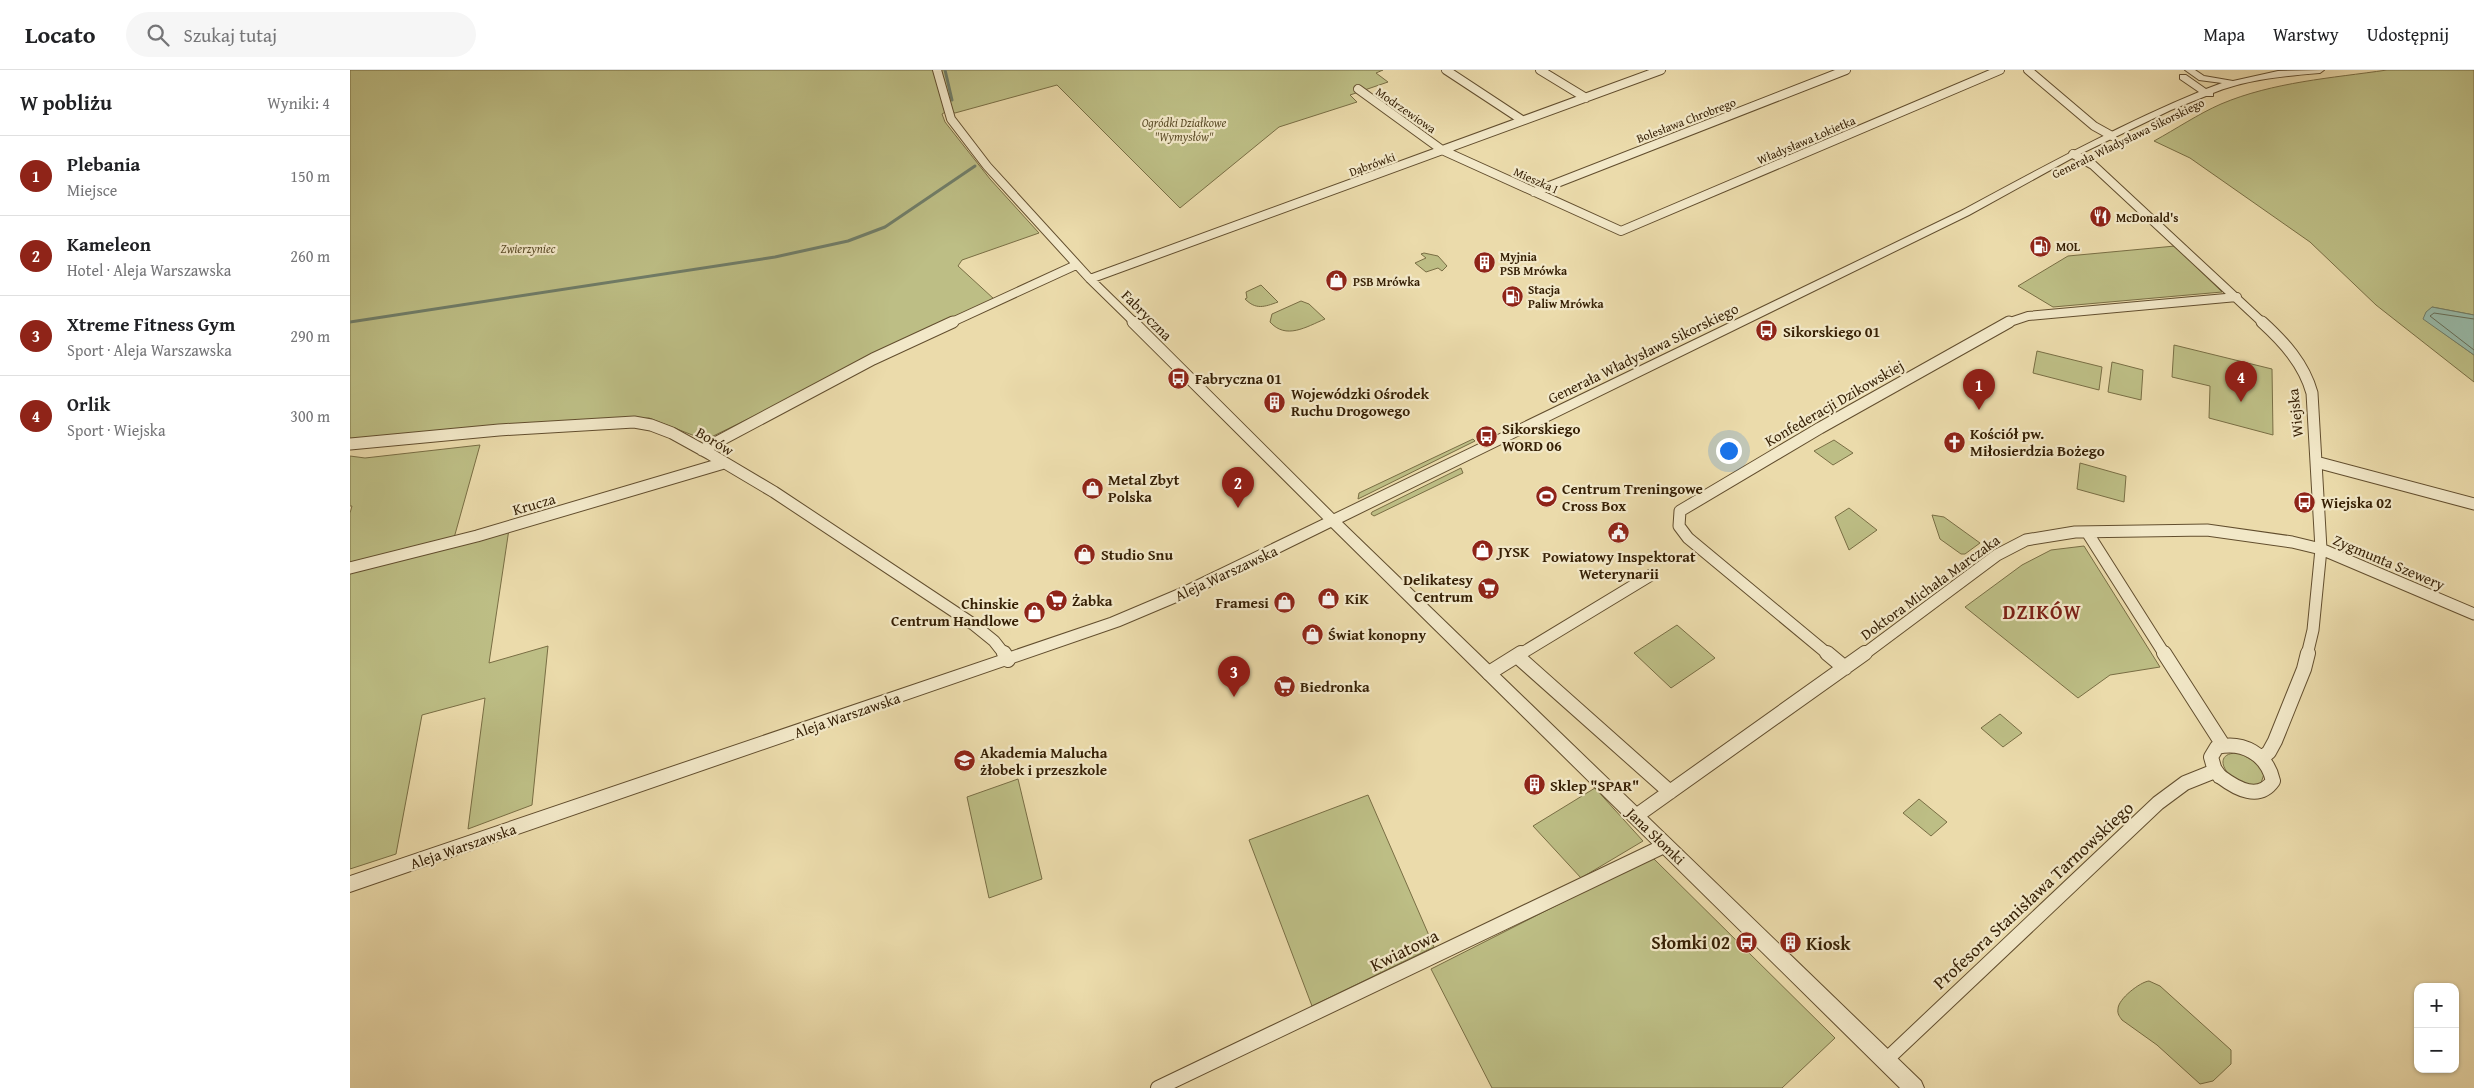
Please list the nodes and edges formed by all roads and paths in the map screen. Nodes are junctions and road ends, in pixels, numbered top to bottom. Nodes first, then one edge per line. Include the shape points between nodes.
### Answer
1 (936, 70) edge
2 (1446, 70) edge
3 (1540, 70) edge
4 (1637, 70) edge
5 (1662, 70) edge
6 (1846, 70) edge
7 (2000, 70) edge
8 (2028, 70) edge
9 (2176, 70) edge
10 (2320, 70) edge
11 (2324, 70) edge
12 (2187, 72) edge
13 (1647, 76) junction
14 (2259, 78) junction
15 (1358, 89) dead end
16 (2212, 93) junction
17 (2196, 96) junction
18 (1586, 98) junction
19 (1522, 120) junction
20 (2112, 136) junction
21 (1442, 150) junction
22 (2078, 157) junction
23 (1534, 192) junction
24 (1621, 231) joint
25 (1076, 265) junction
26 (1090, 279) junction
27 (2237, 297) junction
28 (350, 444) edge
29 (702, 450) junction
30 (2316, 462) junction
31 (724, 463) junction
32 (2474, 504) edge
33 (1334, 522) junction
34 (2087, 532) junction
35 (2321, 549) junction
36 (350, 568) edge
37 (1651, 575) dead end
38 (2474, 614) edge
39 (1517, 656) junction
40 (1008, 660) junction
41 (1845, 668) junction
42 (1490, 672) junction
43 (2223, 745) junction
44 (2262, 758) junction
45 (2218, 774) junction
46 (1670, 792) junction
47 (1636, 816) junction
48 (1666, 845) junction
49 (350, 884) edge
50 (1886, 1060) junction
51 (1158, 1088) edge
52 (1914, 1088) edge

1 - 25 street, Fabryczna via 951,119 987,166
2 - 19 street
3 - 18 street
4 - 13 street
5 - 13 street, Dąbrówki
6 - 23 street, Bolesława Chrobrego
7 - 24 street, Władysława Łokietka
8 - 20 street via 2094,126
9 - 12 street
10 - 14 street, Generała Władysława Sikorskiego
11 - 16 street, Generała Władysława Sikorskiego
12 - 14 street via 2224,82
12 - 16 street
12 - 17 street
13 - 18 street, Dąbrówki
14 - 16 street, Generała Władysława Sikorskiego
15 - 21 street, Modrzewiowa
16 - 17 street, Generała Władysława Sikorskiego
16 - 22 street, Generała Władysława Sikorskiego
17 - 20 street, Generała Władysława Sikorskiego
18 - 19 street, Dąbrówki
19 - 21 street, Dąbrówki
20 - 22 street, Generała Władysława Sikorskiego
21 - 23 street, Mieszka I
21 - 26 street, Dąbrówki
22 - 27 street, Wiejska via 2093,165
22 - 33 street, Generała Władysława Sikorskiego
23 - 24 street, Mieszka I
25 - 26 street, Fabryczna
25 - 29 street via 873,359
26 - 33 street, Fabryczna
27 - 30 street, Wiejska via 2278,337 2308,379 2314,409
27 - 41 street, Konfederacji Dzikowskiej via 2028,316 2010,321 1680,511 1677,520 1688,538
28 - 29 street, Borów via 634,422 654,425
29 - 31 street, Borów
30 - 32 street
30 - 35 street, Wiejska
31 - 36 street, Krucza via 477,536
31 - 40 street, Borów via 984,634 1004,651
33 - 40 street, Aleja Warszawska via 1186,592 1115,622
33 - 42 street, Jana Słomki
34 - 35 street, Doktora Michała Marczaka via 2207,530
34 - 41 street, Doktora Michała Marczaka via 2042,536 2011,546
34 - 43 street
35 - 38 street, Zygmunta Szewery
35 - 44 street, Wiejska via 2313,630 2304,669 2275,740
37 - 39 street
39 - 42 street
39 - 46 street
40 - 49 street, Aleja Warszawska
41 - 46 street, Doktora Michała Marczaka
42 - 47 street, Jana Słomki
43 - 44 street via 2243,747
43 - 45 street via 2213,751 2212,763
44 - 45 street via 2269,766 2273,781 2264,792 2246,792
45 - 50 street, Profesora Stanisława Tarnowskiego via 2197,776 2181,784 2158,803
46 - 47 street, Doktora Michała Marczaka
47 - 48 street, Jana Słomki
48 - 50 street, Jana Słomki
48 - 51 street, Kwiatowa
50 - 52 street, Jana Słomki

